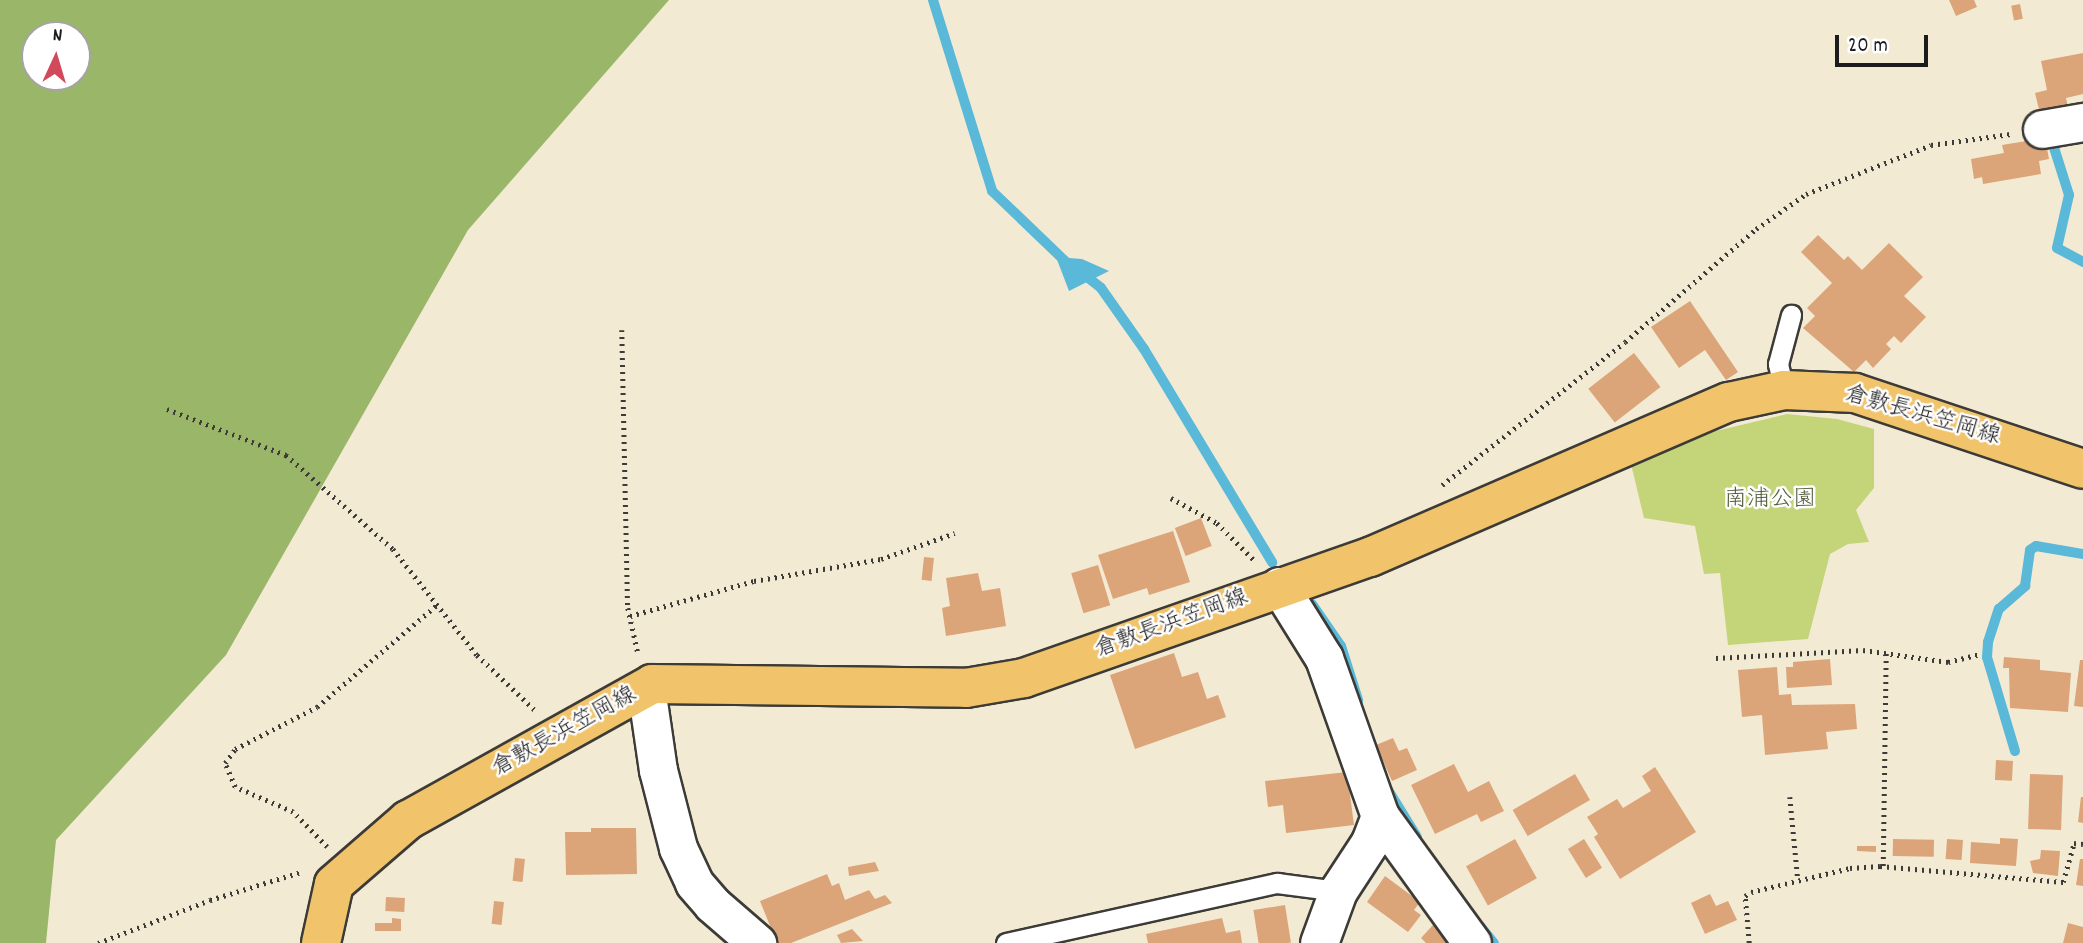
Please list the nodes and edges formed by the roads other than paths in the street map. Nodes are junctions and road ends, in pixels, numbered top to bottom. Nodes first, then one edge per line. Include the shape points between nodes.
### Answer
1 (2083, 122) edge
2 (2042, 130) road end
3 (1791, 315) dead end
4 (1784, 390) junction
5 (2083, 470) edge
6 (1279, 586) junction
7 (646, 688) junction
8 (1380, 816) junction
9 (1338, 891) junction
10 (321, 943) edge
11 (757, 943) edge
12 (1006, 943) edge
13 (1319, 943) edge
14 (1472, 943) edge

1 - 2 street
3 - 4 lane via 1780,353
4 - 5 main road, 倉敷長浜笠岡線 via 1855,393
4 - 6 main road, 倉敷長浜笠岡線 via 1729,402 1370,557
6 - 7 main road, 倉敷長浜笠岡線 via 1024,678 966,688
6 - 8 street via 1324,658
7 - 10 main road, 倉敷長浜笠岡線 via 408,820 341,866
7 - 11 street via 658,770 678,848 694,883
8 - 9 street via 1370,842
8 - 14 street
9 - 12 lane via 1277,883
9 - 13 street

